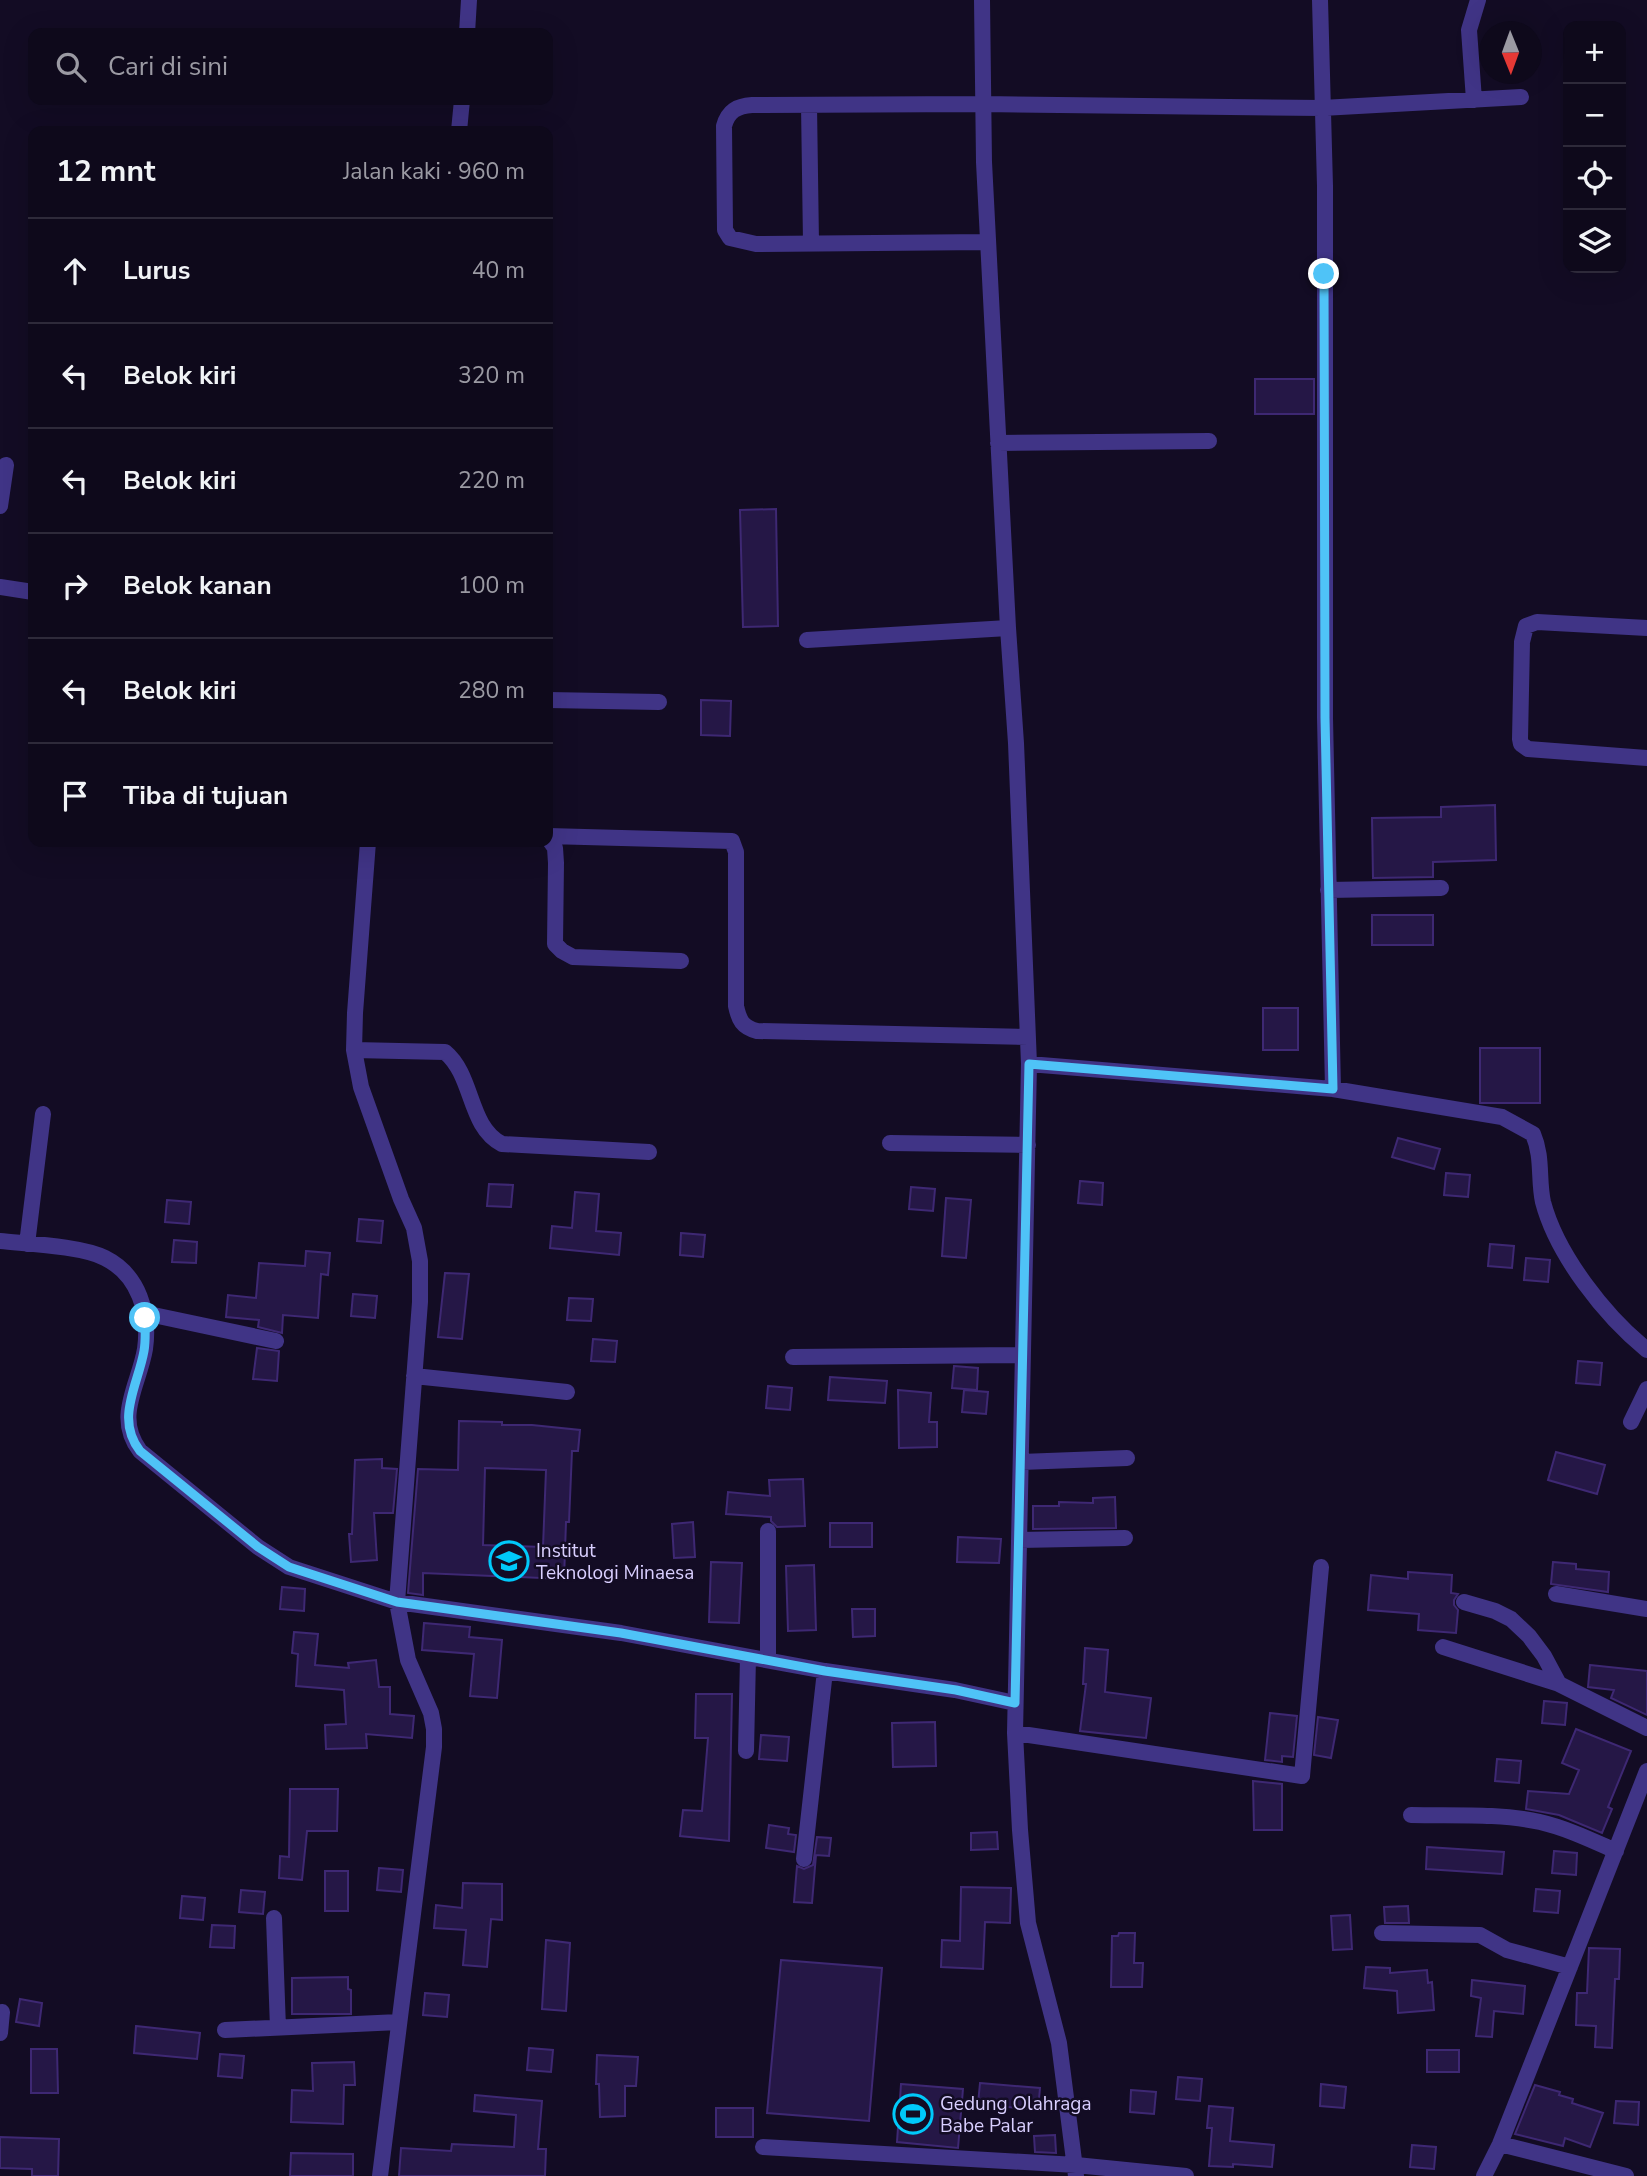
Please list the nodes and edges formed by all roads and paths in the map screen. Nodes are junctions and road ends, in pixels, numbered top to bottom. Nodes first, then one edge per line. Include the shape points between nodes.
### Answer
1 (469, 0) edge
2 (982, 0) edge
3 (1320, 0) edge
4 (1478, 0) edge
5 (467, 28) edge
6 (1521, 97) dead end
7 (1474, 100) junction
8 (982, 104) junction
9 (462, 105) edge
10 (809, 105) junction
11 (1322, 108) junction
12 (459, 126) edge
13 (988, 242) junction
14 (811, 243) junction
15 (1209, 441) dead end
16 (998, 443) junction
17 (6, 465) dead end
18 (0, 506) edge
19 (0, 587) edge
20 (28, 591) edge
21 (1007, 628) junction
22 (1647, 628) edge
23 (807, 640) dead end
24 (553, 700) edge
25 (659, 702) dead end
26 (1647, 758) edge
27 (553, 837) edge
28 (553, 845) edge
29 (368, 847) edge
30 (1441, 888) dead end
31 (1328, 890) junction
32 (681, 961) dead end
33 (1028, 1037) junction
34 (354, 1050) junction
35 (1029, 1064) junction
36 (1333, 1089) junction
37 (43, 1114) dead end
38 (890, 1143) dead end
39 (1028, 1145) junction
40 (649, 1152) dead end
41 (0, 1241) edge
42 (27, 1244) junction
43 (144, 1313) junction
44 (276, 1341) dead end
45 (1647, 1350) edge
46 (1023, 1355) junction
47 (793, 1357) dead end
48 (414, 1376) junction
49 (1647, 1389) edge
50 (567, 1392) dead end
51 (1630, 1422) dead end
52 (1127, 1458) dead end
53 (1021, 1462) junction
54 (768, 1531) dead end
55 (1125, 1538) dead end
56 (1019, 1540) junction
57 (1321, 1567) dead end
58 (1556, 1594) dead end
59 (397, 1602) junction
60 (1464, 1602) dead end
61 (1647, 1609) edge
62 (1443, 1647) dead end
63 (748, 1657) junction
64 (768, 1660) junction
65 (825, 1671) junction
66 (1559, 1684) junction
67 (1015, 1703) junction
68 (1647, 1728) edge
69 (1015, 1733) junction
70 (746, 1751) dead end
71 (1647, 1772) edge
72 (1411, 1815) dead end
73 (1616, 1851) junction
74 (804, 1859) dead end
75 (274, 1918) dead end
76 (1382, 1933) dead end
77 (1570, 1967) junction
78 (2, 2012) dead end
79 (399, 2022) junction
80 (278, 2028) junction
81 (225, 2030) dead end
82 (0, 2033) edge
83 (1500, 2144) junction
84 (763, 2147) dead end
85 (1076, 2170) edge
86 (380, 2176) edge
87 (1186, 2176) edge
88 (1483, 2176) edge
89 (1626, 2176) edge

1 - 5 street
2 - 8 street
3 - 11 street
4 - 7 street via 1469,30
6 - 7 street
7 - 11 street
8 - 10 street
8 - 11 street
8 - 13 street
9 - 12 street
10 - 14 street
10 - 14 street via 740,106 726,118 724,212 725,230 739,242
11 - 31 street
13 - 14 street
13 - 16 street
15 - 16 street
16 - 21 street
17 - 18 street
19 - 20 street
21 - 23 street
21 - 33 street
22 - 26 street via 1537,622 1527,626 1522,642 1520,739 1528,749
24 - 25 street
27 - 33 street via 732,841 736,852 736,1006 747,1028
28 - 32 street via 555,944 562,951 573,957
29 - 34 street
30 - 31 street
31 - 36 street
33 - 35 street
34 - 40 street via 445,1052 458,1068 487,1133 502,1144
34 - 48 street via 361,1087 414,1228 420,1301
35 - 36 street
35 - 39 street
36 - 45 street via 1502,1117 1533,1134 1539,1149 1542,1198 1559,1241 1588,1289
37 - 42 street
38 - 39 street
39 - 46 street
41 - 42 street
42 - 43 street via 104,1258 126,1273 140,1294
43 - 44 street
43 - 59 street via 145,1349 128,1417 131,1440 140,1451 289,1567
46 - 47 street
46 - 53 street
48 - 50 street
48 - 59 street
49 - 51 street
52 - 53 street
53 - 56 street
54 - 64 street
55 - 56 street
56 - 67 street
57 - 69 street via 1302,1776
58 - 61 street
59 - 63 street via 621,1633
59 - 79 street via 408,1660 434,1729
60 - 66 street via 1511,1619 1537,1646
62 - 66 street
63 - 64 street
63 - 70 street
64 - 65 street
65 - 67 street
65 - 74 street
66 - 68 street
67 - 69 street
69 - 85 street via 1028,1923 1059,2043
71 - 73 street
72 - 73 street via 1540,1822
73 - 77 street
75 - 80 street
76 - 77 street via 1480,1936 1507,1950
77 - 83 street
78 - 82 street
79 - 80 street
79 - 86 street
80 - 81 street
83 - 88 street
83 - 89 street
84 - 85 street
85 - 87 street

